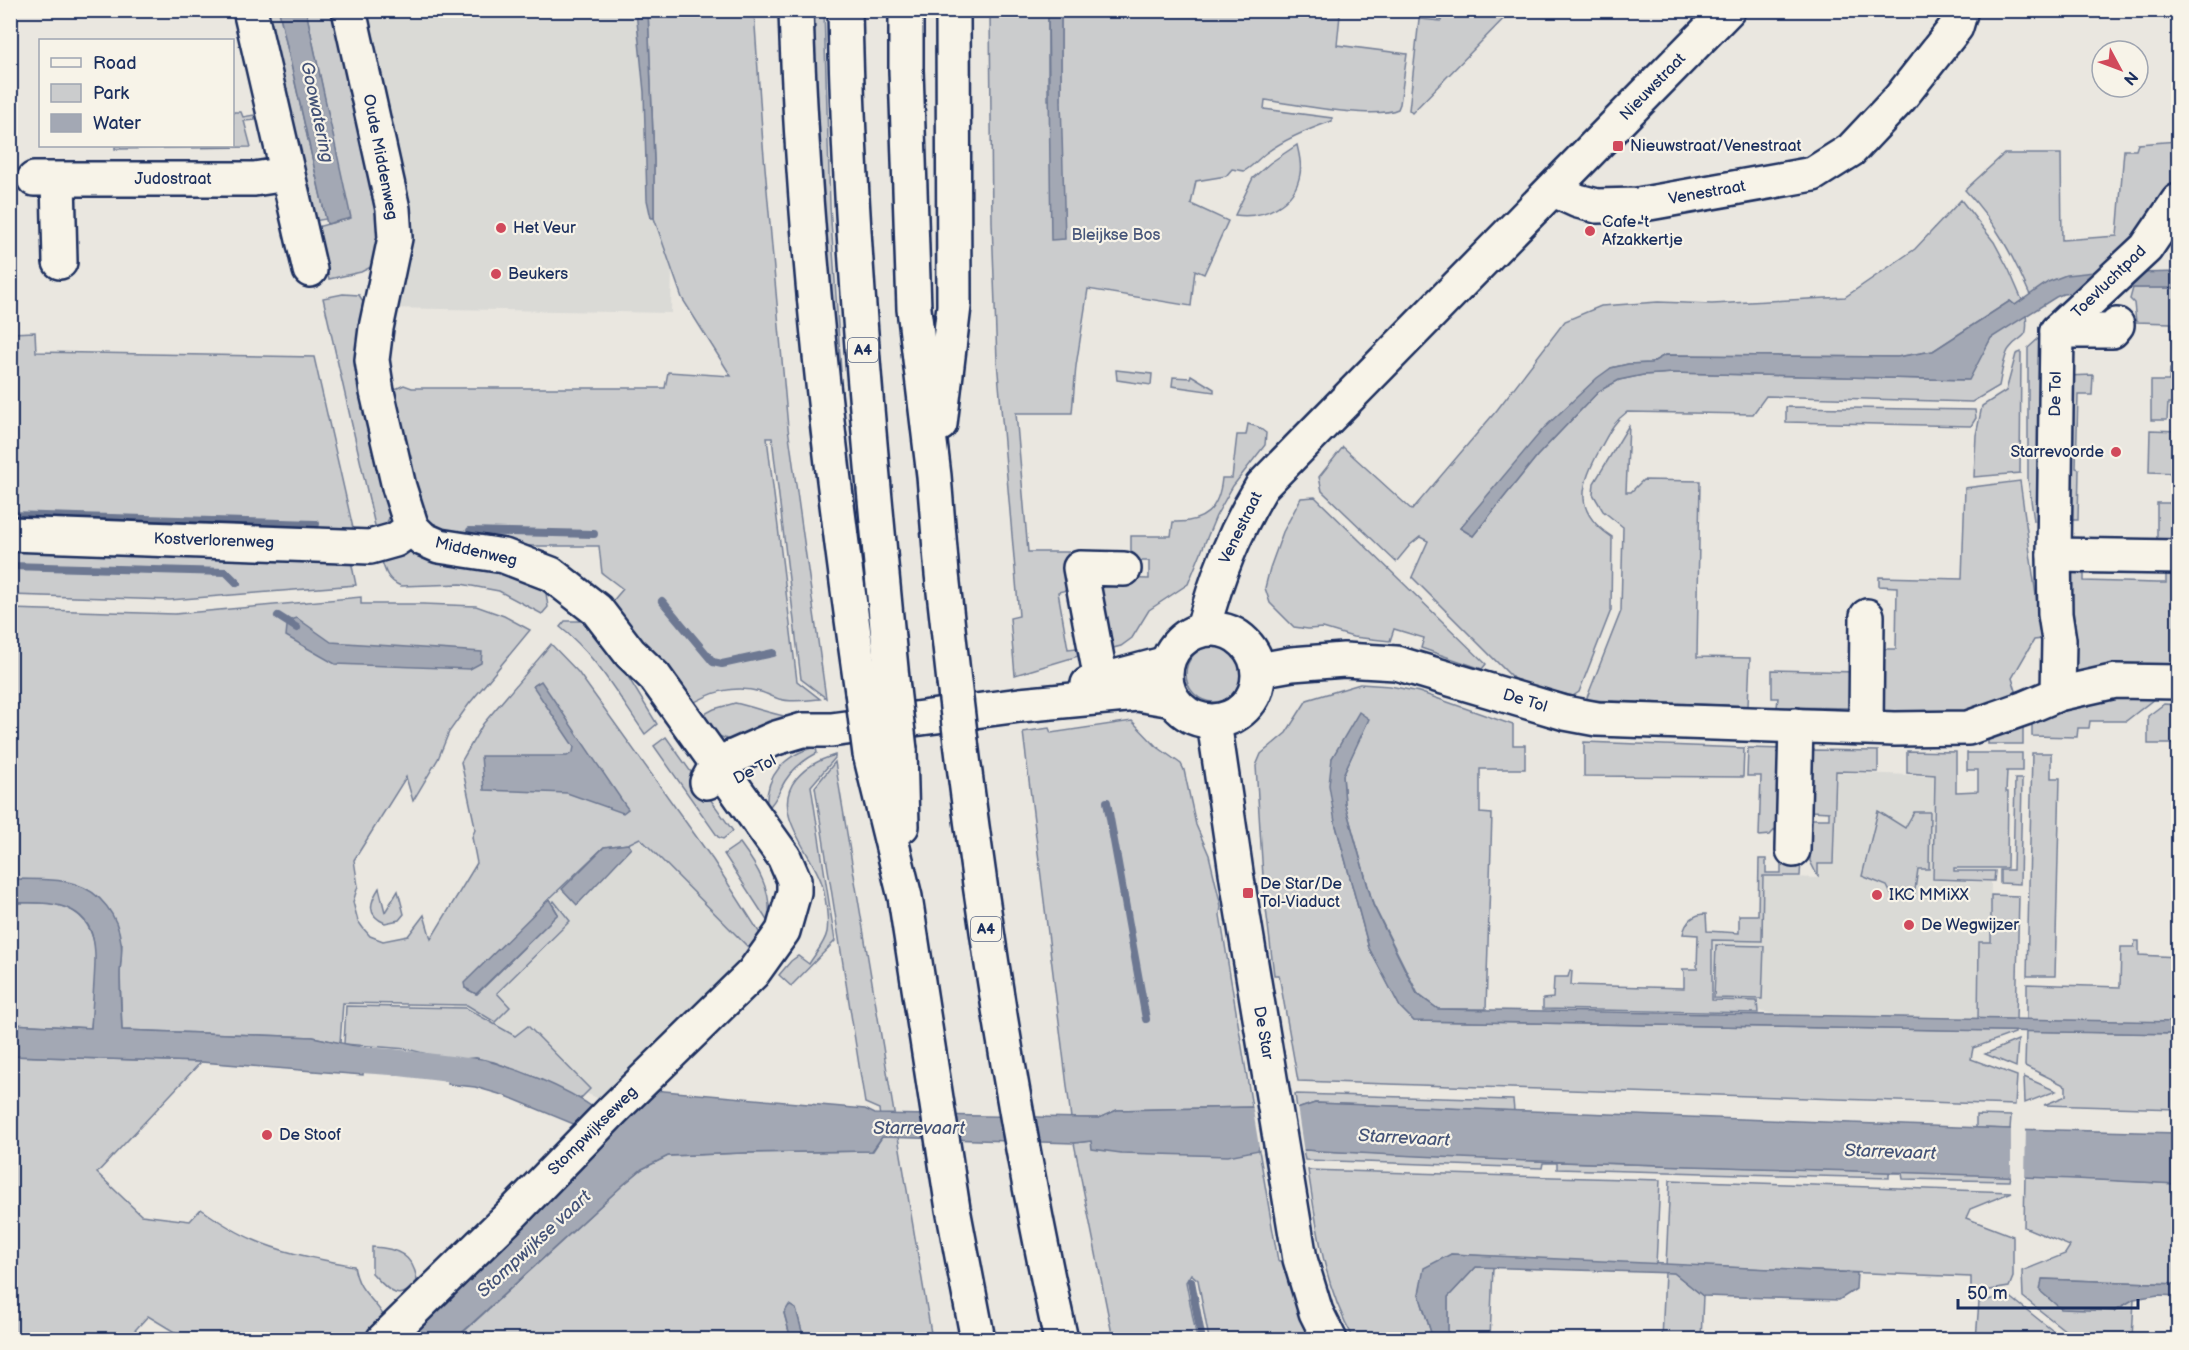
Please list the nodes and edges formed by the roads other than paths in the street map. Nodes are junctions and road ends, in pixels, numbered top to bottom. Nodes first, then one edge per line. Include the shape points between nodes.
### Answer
1 (250, 10) edge
2 (349, 10) edge
3 (796, 10) edge
4 (845, 10) edge
5 (906, 10) edge
6 (953, 10) edge
7 (1728, 10) edge
8 (1961, 10) edge
9 (287, 174) junction
10 (1554, 190) junction
11 (2178, 201) edge
12 (60, 261) dead end
13 (310, 270) dead end
14 (2116, 325) dead end
15 (2057, 331) junction
16 (934, 476) junction
17 (412, 528) junction
18 (10, 534) edge
19 (2054, 555) junction
20 (2178, 557) edge
21 (1124, 569) dead end
22 (1867, 616) dead end
23 (1215, 630) junction
24 (1167, 663) junction
25 (1259, 670) junction
26 (1101, 680) junction
27 (2178, 682) edge
28 (877, 691) junction
29 (2058, 694) junction
30 (1173, 700) junction
31 (1020, 705) junction
32 (1214, 722) junction
33 (1796, 725) junction
34 (1866, 727) junction
35 (718, 777) junction
36 (1793, 850) dead end
37 (382, 1340) edge
38 (978, 1340) edge
39 (1061, 1340) edge
40 (1330, 1340) edge

1 - 9 main road
2 - 17 main road, Oude Middenweg via 393,209 395,238 372,360 389,446
3 - 28 main road, A4 via 817,332 837,504
4 - 28 main road, A4 via 860,321 874,500
5 - 16 main road, A4 via 914,309
6 - 16 main road, A4 via 954,306
7 - 10 main road, Nieuwstraat
8 - 10 main road, Venestraat via 1956,27 1900,98 1851,150 1813,174 1638,205 1597,206
9 - 12 main road, Judostraat via 254,179 46,179
9 - 13 main road
10 - 23 main road, Venestraat via 1305,441 1245,555
11 - 15 main road, Toevluchtpad via 2146,248
14 - 15 main road via 2112,331
15 - 19 main road, De Tol
16 - 39 main road, A4, bridge via 960,742 988,945
17 - 18 main road, Kostverlorenweg via 394,540 370,547
17 - 35 main road, Middenweg via 423,539 439,546 504,556 551,574 597,610 630,653 655,677
19 - 20 main road
19 - 29 main road, De Tol
21 - 26 main road via 1080,568
22 - 34 main road
23 - 24 main road via 1191,633 1180,641
23 - 25 main road via 1239,636 1248,645
24 - 26 main road, De Tol
24 - 30 main road via 1167,688
25 - 32 main road via 1255,694 1248,705 1232,717
25 - 33 main road, De Tol via 1344,660 1396,663 1597,720
26 - 31 main road, De Tol
27 - 29 main road, De Tol via 2116,681
28 - 38 main road, A4, bridge via 940,1127
29 - 34 main road, De Tol via 1968,728
30 - 31 main road, De Tol via 1137,694
30 - 32 main road via 1191,717
31 - 35 main road, De Tol via 831,730
32 - 40 main road, De Star via 1236,879 1300,1259 1316,1312
33 - 34 main road, De Tol
33 - 36 main road
35 - 37 main road, Stompwijkseweg via 788,912 783,931 753,973

